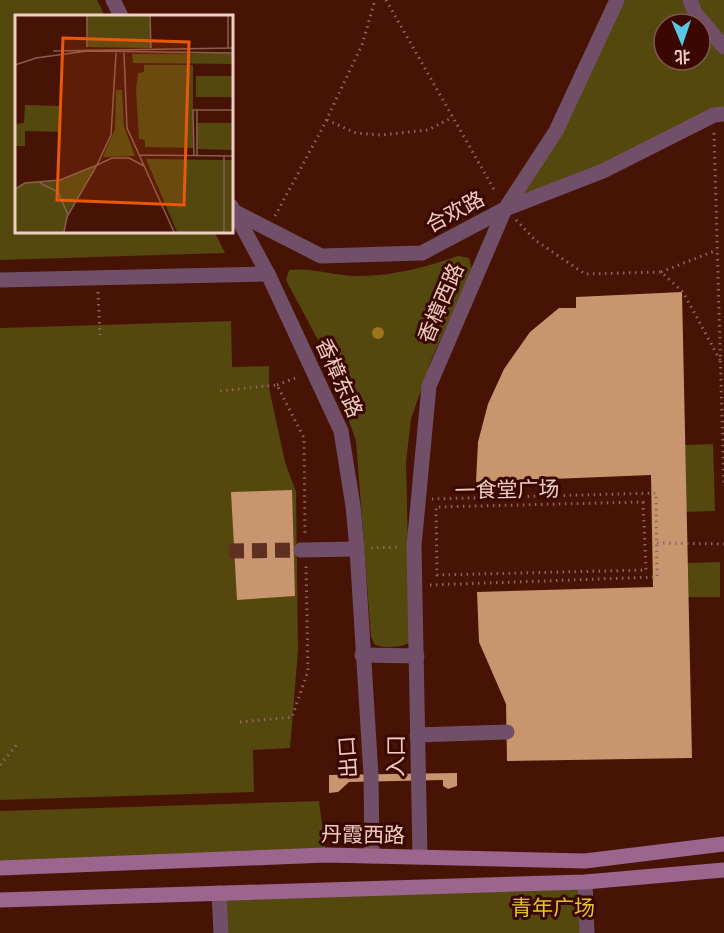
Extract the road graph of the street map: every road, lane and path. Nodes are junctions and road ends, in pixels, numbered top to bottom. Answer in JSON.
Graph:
{"nodes":[{"id":1,"x":113,"y":0,"type":"edge"},
{"id":2,"x":375,"y":0,"type":"edge"},
{"id":3,"x":386,"y":0,"type":"edge"},
{"id":4,"x":617,"y":0,"type":"edge"},
{"id":5,"x":690,"y":0,"type":"edge"},
{"id":6,"x":120,"y":15,"type":"edge"},
{"id":7,"x":724,"y":47,"type":"edge"},
{"id":8,"x":719,"y":115,"type":"edge"},
{"id":9,"x":453,"y":117,"type":"junction"},
{"id":10,"x":327,"y":120,"type":"junction"},
{"id":11,"x":233,"y":209,"type":"edge"},
{"id":12,"x":505,"y":209,"type":"junction"},
{"id":13,"x":268,"y":229,"type":"junction"},
{"id":14,"x":717,"y":250,"type":"junction"},
{"id":15,"x":660,"y":272,"type":"junction"},
{"id":16,"x":268,"y":274,"type":"junction"},
{"id":17,"x":98,"y":278,"type":"junction"},
{"id":18,"x":0,"y":280,"type":"edge"},
{"id":19,"x":100,"y":335,"type":"dead end"},
{"id":20,"x":720,"y":360,"type":"junction"},
{"id":21,"x":314,"y":371,"type":"junction"},
{"id":22,"x":277,"y":385,"type":"dead end"},
{"id":23,"x":723,"y":392,"type":"edge"},
{"id":24,"x":724,"y":487,"type":"edge"},
{"id":25,"x":418,"y":499,"type":"junction"},
{"id":26,"x":656,"y":543,"type":"junction"},
{"id":27,"x":724,"y":544,"type":"edge"},
{"id":28,"x":414,"y":546,"type":"junction"},
{"id":29,"x":357,"y":549,"type":"junction"},
{"id":30,"x":301,"y":550,"type":"tunnel mouth"},
{"id":31,"x":646,"y":570,"type":"joint"},
{"id":32,"x":416,"y":585,"type":"junction"},
{"id":33,"x":362,"y":655,"type":"junction"},
{"id":34,"x":417,"y":656,"type":"junction"},
{"id":35,"x":507,"y":732,"type":"dead end"},
{"id":36,"x":417,"y":735,"type":"junction"},
{"id":37,"x":18,"y":742,"type":"dead end"},
{"id":38,"x":0,"y":765,"type":"edge"},
{"id":39,"x":724,"y":844,"type":"edge"},
{"id":40,"x":372,"y":856,"type":"junction"},
{"id":41,"x":420,"y":857,"type":"junction"},
{"id":42,"x":0,"y":868,"type":"edge"},
{"id":43,"x":724,"y":870,"type":"edge"},
{"id":44,"x":585,"y":882,"type":"junction"},
{"id":45,"x":219,"y":893,"type":"junction"},
{"id":46,"x":0,"y":900,"type":"edge"},
{"id":47,"x":221,"y":933,"type":"edge"},
{"id":48,"x":587,"y":933,"type":"edge"}],
"edges":[{"from":1,"to":6,"type":"street"},
{"from":2,"to":10,"type":"path"},
{"from":3,"to":9,"type":"path"},
{"from":4,"to":12,"type":"street","name":"合欢路"},
{"from":5,"to":7,"type":"street"},
{"from":8,"to":12,"type":"street"},
{"from":8,"to":14,"type":"path"},
{"from":9,"to":10,"type":"path"},
{"from":9,"to":12,"type":"path"},
{"from":10,"to":13,"type":"path"},
{"from":11,"to":13,"type":"street","name":"合欢路"},
{"from":11,"to":16,"type":"street","name":"香樟东路"},
{"from":12,"to":13,"type":"street","name":"合欢路"},
{"from":12,"to":15,"type":"path"},
{"from":12,"to":25,"type":"street","name":"香樟西路"},
{"from":14,"to":15,"type":"path"},
{"from":14,"to":20,"type":"path"},
{"from":15,"to":20,"type":"path"},
{"from":16,"to":17,"type":"street"},
{"from":16,"to":21,"type":"street","name":"香樟东路"},
{"from":17,"to":18,"type":"street"},
{"from":17,"to":19,"type":"path"},
{"from":20,"to":23,"type":"path"},
{"from":21,"to":22,"type":"path"},
{"from":21,"to":29,"type":"street","name":"香樟东路"},
{"from":23,"to":24,"type":"path"},
{"from":25,"to":26,"type":"path"},
{"from":25,"to":28,"type":"street","name":"香樟西路"},
{"from":26,"to":27,"type":"path"},
{"from":26,"to":32,"type":"path"},
{"from":28,"to":29,"type":"path"},
{"from":28,"to":32,"type":"street","name":"香樟西路"},
{"from":29,"to":30,"type":"street"},
{"from":29,"to":33,"type":"street","name":"香樟东路"},
{"from":31,"to":31,"type":"path","name":"一食堂广场"},
{"from":32,"to":34,"type":"street","name":"香樟西路"},
{"from":33,"to":34,"type":"street"},
{"from":33,"to":40,"type":"street","name":"出口"},
{"from":34,"to":36,"type":"street","name":"入口"},
{"from":35,"to":36,"type":"street"},
{"from":36,"to":41,"type":"street","name":"入口"},
{"from":37,"to":38,"type":"path"},
{"from":39,"to":41,"type":"main road","name":"丹霞西路"},
{"from":40,"to":41,"type":"main road","name":"丹霞西路"},
{"from":40,"to":42,"type":"main road","name":"丹霞西路"},
{"from":43,"to":44,"type":"main road"},
{"from":44,"to":45,"type":"main road"},
{"from":44,"to":48,"type":"street"},
{"from":45,"to":46,"type":"main road"},
{"from":45,"to":47,"type":"street"}]}
